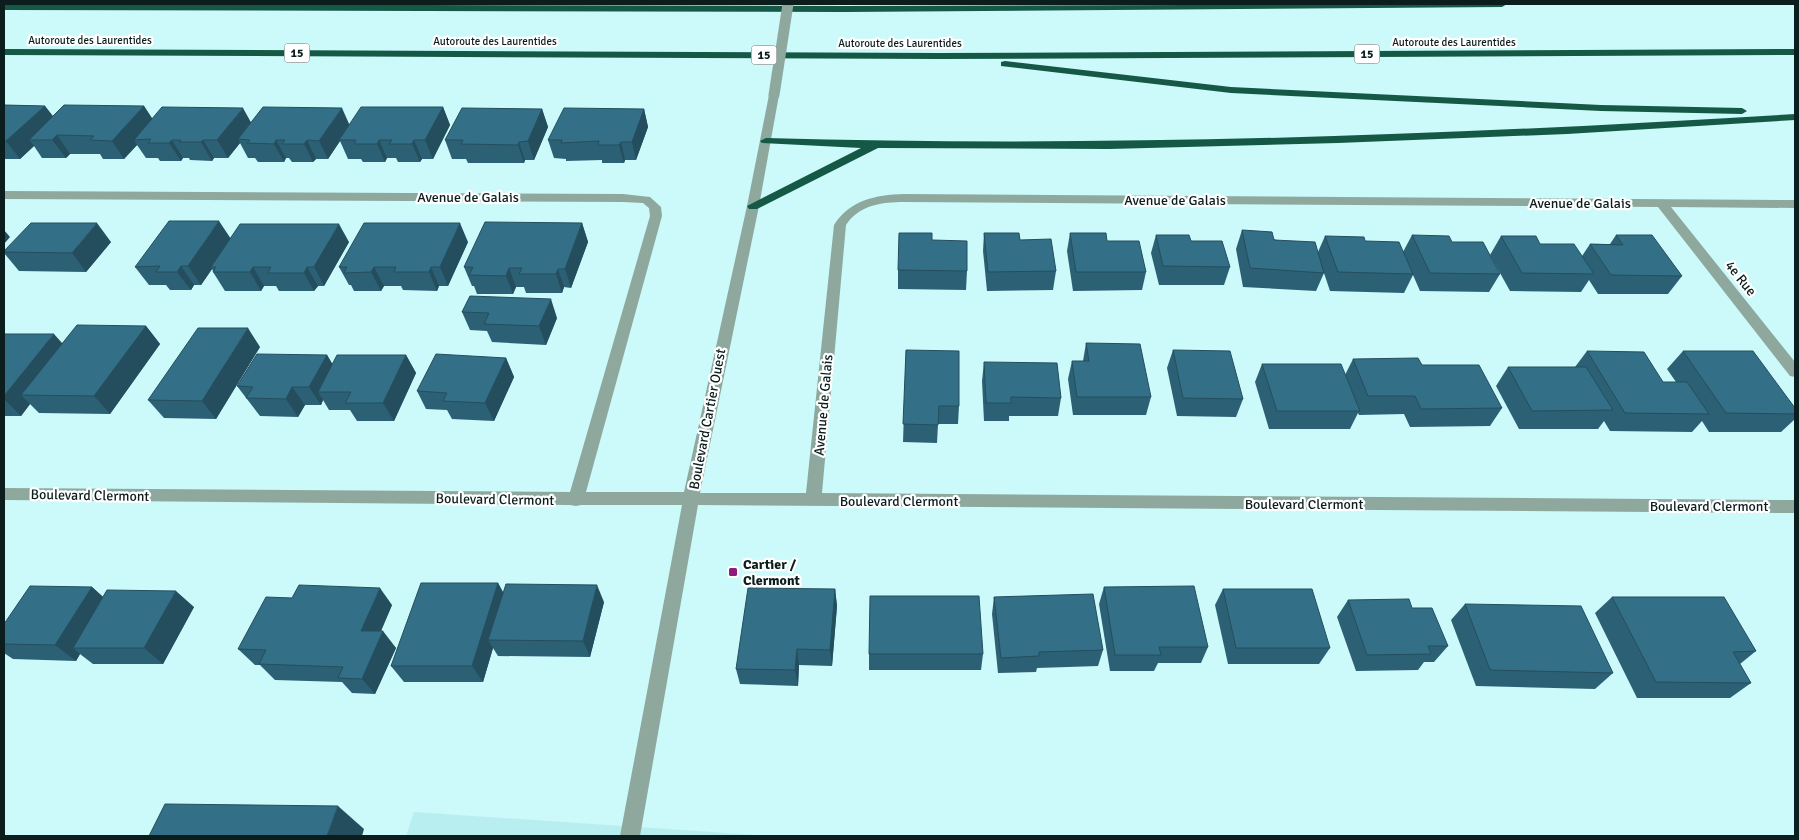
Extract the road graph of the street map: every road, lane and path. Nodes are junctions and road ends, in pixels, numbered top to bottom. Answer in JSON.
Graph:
{"nodes":[{"id":1,"x":788,"y":4,"type":"edge"},
{"id":2,"x":953,"y":4,"type":"edge"},
{"id":3,"x":1502,"y":4,"type":"edge"},
{"id":4,"x":4,"y":7,"type":"edge"},
{"id":5,"x":844,"y":9,"type":"junction"},
{"id":6,"x":4,"y":52,"type":"edge"},
{"id":7,"x":1795,"y":52,"type":"edge"},
{"id":8,"x":939,"y":56,"type":"junction"},
{"id":9,"x":1795,"y":113,"type":"edge"},
{"id":10,"x":1795,"y":117,"type":"edge"},
{"id":11,"x":766,"y":141,"type":"junction"},
{"id":12,"x":876,"y":145,"type":"junction"},
{"id":13,"x":4,"y":195,"type":"edge"},
{"id":14,"x":1661,"y":203,"type":"junction"},
{"id":15,"x":1795,"y":204,"type":"edge"},
{"id":16,"x":754,"y":206,"type":"junction"},
{"id":17,"x":1795,"y":372,"type":"edge"},
{"id":18,"x":4,"y":494,"type":"edge"},
{"id":19,"x":576,"y":500,"type":"junction"},
{"id":20,"x":691,"y":500,"type":"junction"},
{"id":21,"x":814,"y":500,"type":"junction"},
{"id":22,"x":1795,"y":507,"type":"edge"},
{"id":23,"x":630,"y":836,"type":"edge"}],
"edges":[{"from":1,"to":11,"type":"street","name":"Boulevard Cartier Ouest","bridge":true},
{"from":2,"to":5,"type":"highway"},
{"from":3,"to":5,"type":"highway"},
{"from":4,"to":5,"type":"highway"},
{"from":6,"to":8,"type":"highway","name":"Autoroute des Laurentides","number":"15"},
{"from":7,"to":8,"type":"highway","name":"Autoroute des Laurentides","number":"15"},
{"from":8,"to":9,"type":"highway"},
{"from":10,"to":12,"type":"highway"},
{"from":11,"to":12,"type":"highway"},
{"from":11,"to":16,"type":"street","name":"Boulevard Cartier Ouest"},
{"from":12,"to":16,"type":"highway"},
{"from":13,"to":19,"type":"street","name":"Avenue de Galais"},
{"from":14,"to":15,"type":"street","name":"Avenue de Galais"},
{"from":14,"to":17,"type":"street","name":"4e Rue"},
{"from":14,"to":21,"type":"street","name":"Avenue de Galais"},
{"from":16,"to":20,"type":"street","name":"Boulevard Cartier Ouest"},
{"from":18,"to":19,"type":"street","name":"Boulevard Clermont"},
{"from":19,"to":20,"type":"street","name":"Boulevard Clermont"},
{"from":20,"to":21,"type":"street","name":"Boulevard Clermont"},
{"from":20,"to":23,"type":"street","name":"Boulevard Cartier Ouest"},
{"from":21,"to":22,"type":"street","name":"Boulevard Clermont"}]}
